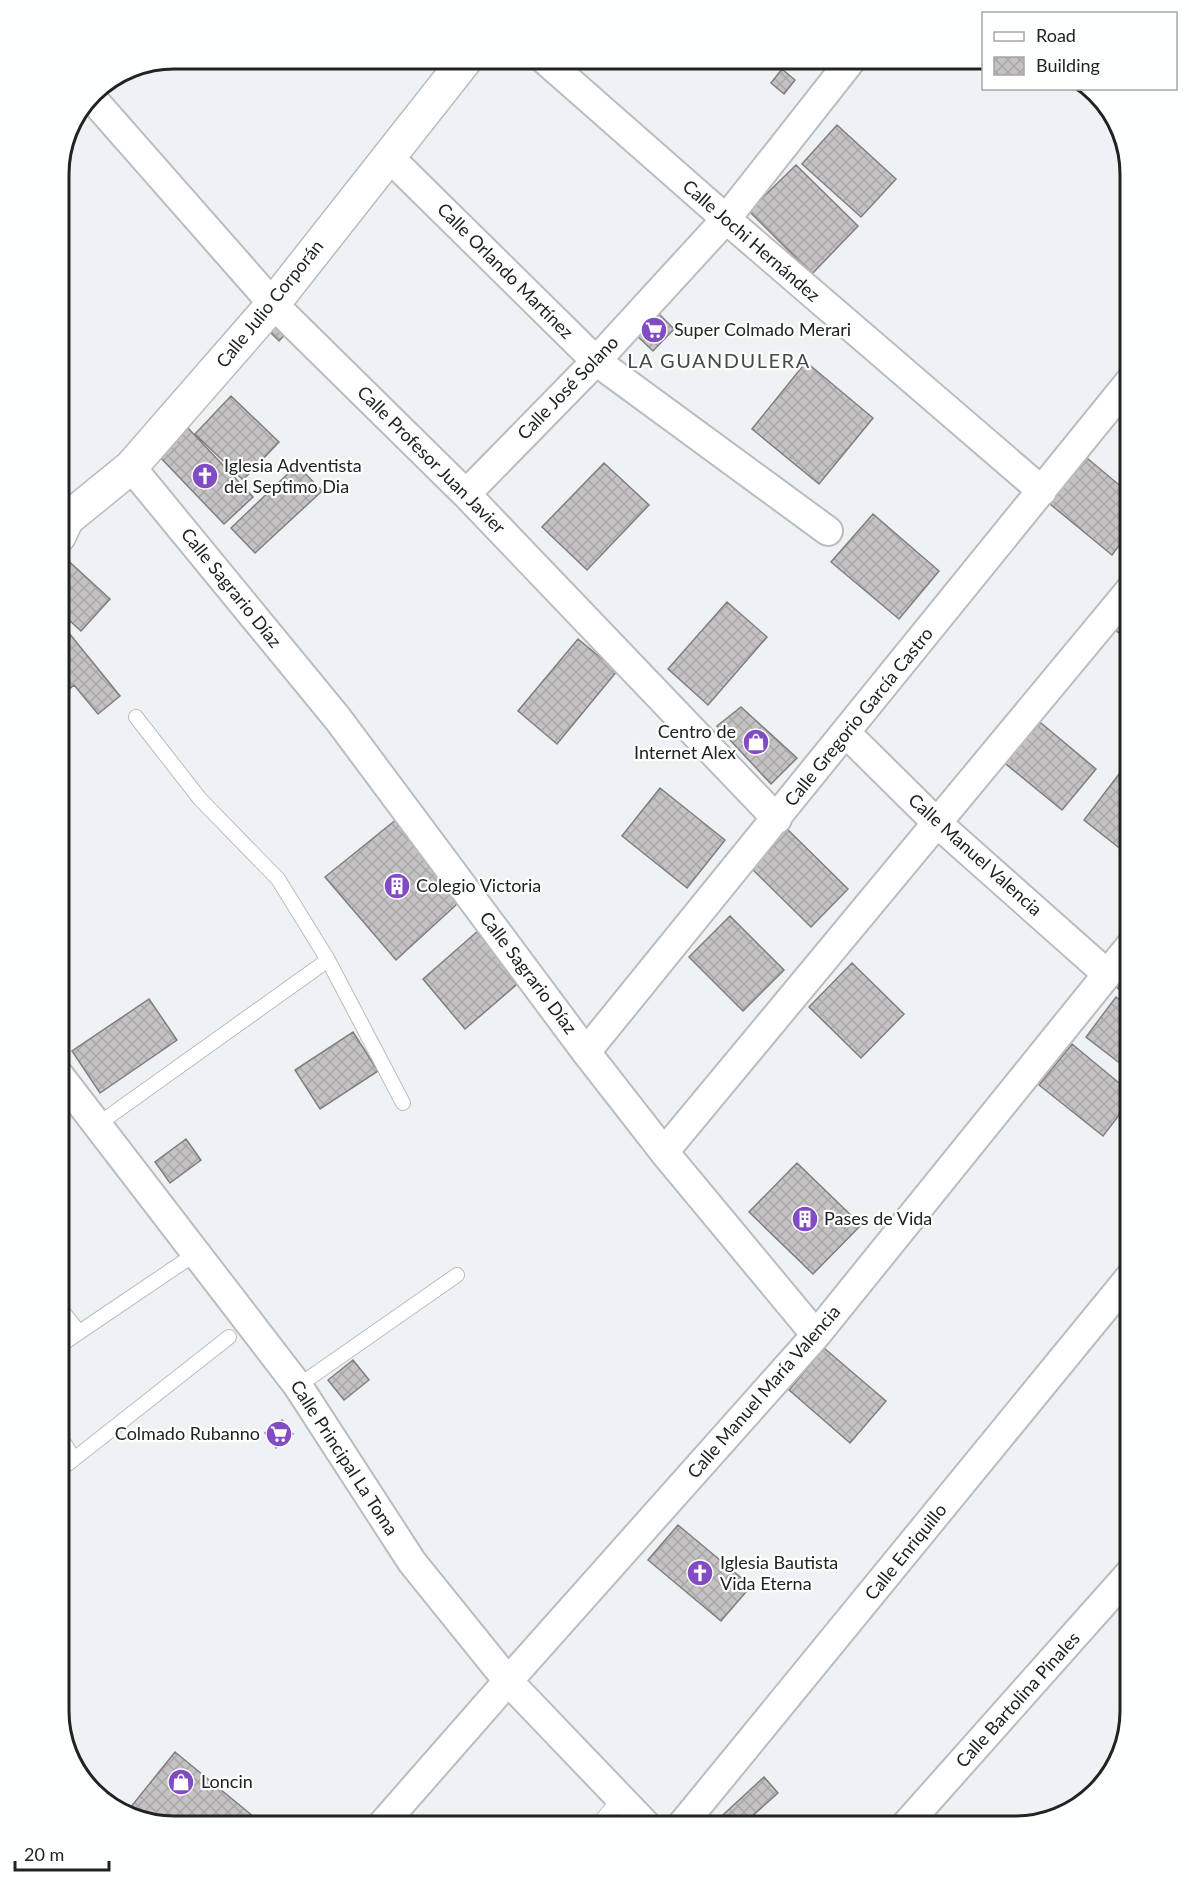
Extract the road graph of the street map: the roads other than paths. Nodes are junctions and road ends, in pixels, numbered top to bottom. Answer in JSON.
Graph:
{"nodes":[{"id":1,"x":458,"y":69,"type":"edge"},
{"id":2,"x":555,"y":69,"type":"edge"},
{"id":3,"x":844,"y":69,"type":"edge"},
{"id":4,"x":97,"y":104,"type":"edge"},
{"id":5,"x":388,"y":156,"type":"junction"},
{"id":6,"x":726,"y":219,"type":"junction"},
{"id":7,"x":273,"y":304,"type":"junction"},
{"id":8,"x":596,"y":361,"type":"junction"},
{"id":9,"x":1120,"y":395,"type":"edge"},
{"id":10,"x":131,"y":467,"type":"junction"},
{"id":11,"x":1042,"y":491,"type":"junction"},
{"id":12,"x":466,"y":494,"type":"junction"},
{"id":13,"x":69,"y":517,"type":"edge"},
{"id":14,"x":828,"y":531,"type":"dead end"},
{"id":15,"x":1120,"y":603,"type":"edge"},
{"id":16,"x":136,"y":717,"type":"dead end"},
{"id":17,"x":846,"y":733,"type":"junction"},
{"id":18,"x":777,"y":819,"type":"junction"},
{"id":19,"x":937,"y":823,"type":"junction"},
{"id":20,"x":1120,"y":959,"type":"edge"},
{"id":21,"x":328,"y":960,"type":"junction"},
{"id":22,"x":1107,"y":974,"type":"junction"},
{"id":23,"x":586,"y":1052,"type":"junction"},
{"id":24,"x":69,"y":1088,"type":"edge"},
{"id":25,"x":403,"y":1102,"type":"dead end"},
{"id":26,"x":97,"y":1125,"type":"junction"},
{"id":27,"x":664,"y":1152,"type":"junction"},
{"id":28,"x":195,"y":1254,"type":"junction"},
{"id":29,"x":456,"y":1275,"type":"dead end"},
{"id":30,"x":1120,"y":1290,"type":"edge"},
{"id":31,"x":69,"y":1320,"type":"edge"},
{"id":32,"x":79,"y":1332,"type":"junction"},
{"id":33,"x":816,"y":1335,"type":"junction"},
{"id":34,"x":229,"y":1336,"type":"dead end"},
{"id":35,"x":69,"y":1339,"type":"edge"},
{"id":36,"x":298,"y":1386,"type":"junction"},
{"id":37,"x":69,"y":1452,"type":"edge"},
{"id":38,"x":74,"y":1459,"type":"junction"},
{"id":39,"x":69,"y":1462,"type":"edge"},
{"id":40,"x":1120,"y":1585,"type":"edge"},
{"id":41,"x":508,"y":1681,"type":"junction"},
{"id":42,"x":620,"y":1798,"type":"junction"},
{"id":43,"x":390,"y":1816,"type":"edge"},
{"id":44,"x":605,"y":1816,"type":"edge"},
{"id":45,"x":637,"y":1816,"type":"edge"},
{"id":46,"x":689,"y":1816,"type":"edge"},
{"id":47,"x":914,"y":1816,"type":"edge"}],
"edges":[{"from":1,"to":5,"type":"street","name":"Calle Julio Corporán"},
{"from":2,"to":6,"type":"street","name":"Calle Jochi Hernández"},
{"from":3,"to":6,"type":"street","name":"Calle José Solano"},
{"from":4,"to":7,"type":"street","name":"Calle Profesor Juan Javier"},
{"from":5,"to":7,"type":"street","name":"Calle Julio Corporán"},
{"from":5,"to":8,"type":"street","name":"Calle Orlando Martínez"},
{"from":6,"to":8,"type":"street","name":"Calle José Solano"},
{"from":6,"to":11,"type":"street","name":"Calle Jochi Hernández"},
{"from":7,"to":10,"type":"street","name":"Calle Julio Corporán"},
{"from":7,"to":12,"type":"street","name":"Calle Profesor Juan Javier"},
{"from":8,"to":12,"type":"street","name":"Calle José Solano"},
{"from":8,"to":14,"type":"street","name":"Calle Orlando Martínez"},
{"from":9,"to":11,"type":"street","name":"Calle Gregorio García Castro"},
{"from":10,"to":13,"type":"street","name":"Calle Julio Corporán"},
{"from":10,"to":23,"type":"street","name":"Calle Sagrario Díaz"},
{"from":11,"to":17,"type":"street","name":"Calle Gregorio García Castro"},
{"from":12,"to":18,"type":"street","name":"Calle Profesor Juan Javier"},
{"from":15,"to":19,"type":"street"},
{"from":16,"to":21,"type":"lane"},
{"from":17,"to":18,"type":"street","name":"Calle Gregorio García Castro"},
{"from":17,"to":19,"type":"street","name":"Calle Manuel Valencia"},
{"from":18,"to":23,"type":"street","name":"Calle Gregorio García Castro"},
{"from":19,"to":22,"type":"street","name":"Calle Manuel Valencia"},
{"from":19,"to":27,"type":"street"},
{"from":20,"to":22,"type":"street","name":"Calle Manuel María Valencia"},
{"from":21,"to":25,"type":"lane"},
{"from":21,"to":26,"type":"lane"},
{"from":22,"to":33,"type":"street","name":"Calle Manuel María Valencia"},
{"from":23,"to":27,"type":"street","name":"Calle Sagrario Díaz"},
{"from":24,"to":26,"type":"street","name":"Calle Principal La Toma"},
{"from":26,"to":28,"type":"street","name":"Calle Principal La Toma"},
{"from":27,"to":33,"type":"street","name":"Calle Sagrario Díaz"},
{"from":28,"to":32,"type":"lane"},
{"from":28,"to":36,"type":"street","name":"Calle Principal La Toma"},
{"from":29,"to":36,"type":"lane"},
{"from":30,"to":46,"type":"street","name":"Calle Enriquillo"},
{"from":31,"to":32,"type":"lane"},
{"from":32,"to":35,"type":"lane"},
{"from":33,"to":41,"type":"street","name":"Calle Manuel María Valencia"},
{"from":34,"to":38,"type":"lane"},
{"from":36,"to":41,"type":"street","name":"Calle Principal La Toma"},
{"from":37,"to":38,"type":"lane"},
{"from":38,"to":39,"type":"lane"},
{"from":40,"to":47,"type":"street","name":"Calle Bartolina Pinales"},
{"from":41,"to":42,"type":"street","name":"Calle Principal La Toma"},
{"from":41,"to":43,"type":"street","name":"Calle Manuel María Valencia"},
{"from":42,"to":44,"type":"lane"},
{"from":42,"to":45,"type":"street","name":"Calle Principal La Toma"}]}
